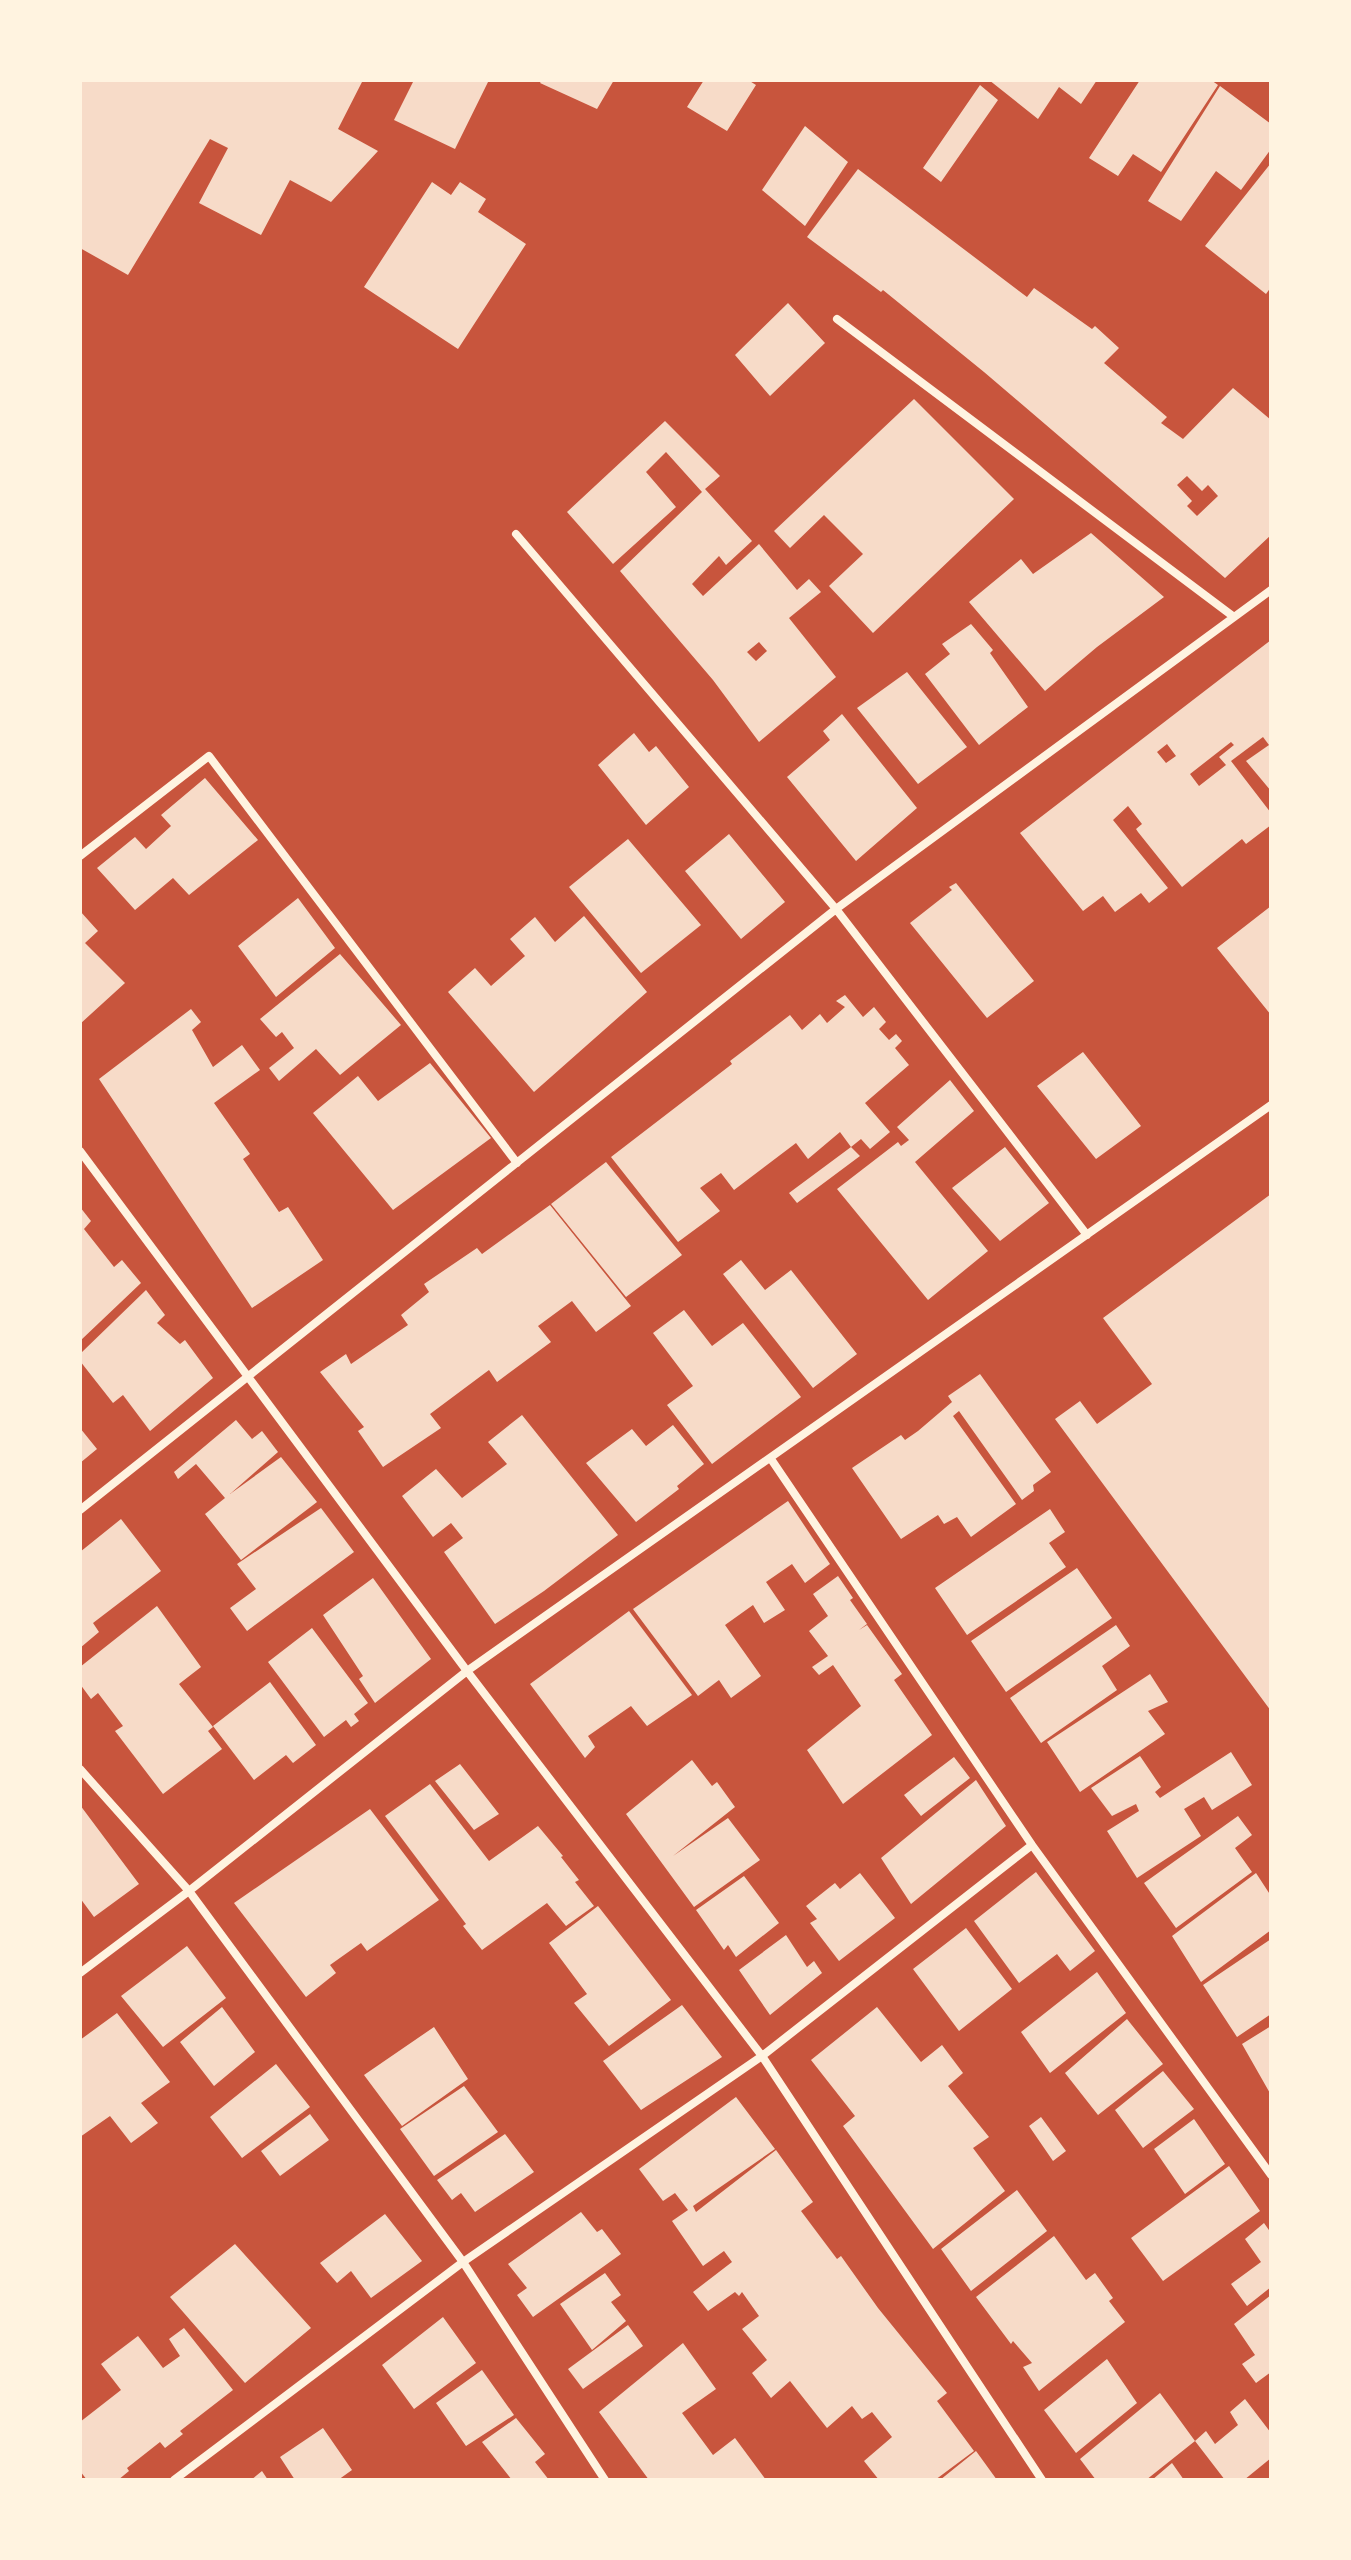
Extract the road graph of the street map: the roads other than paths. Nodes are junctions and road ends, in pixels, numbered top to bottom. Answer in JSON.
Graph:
{"nodes":[{"id":1,"x":837,"y":319,"type":"dead end"},
{"id":2,"x":516,"y":534,"type":"dead end"},
{"id":3,"x":1271,"y":590,"type":"edge"},
{"id":4,"x":1234,"y":617,"type":"junction"},
{"id":5,"x":80,"y":856,"type":"edge"},
{"id":6,"x":836,"y":909,"type":"junction"},
{"id":7,"x":1271,"y":1105,"type":"edge"},
{"id":8,"x":80,"y":1151,"type":"edge"},
{"id":9,"x":517,"y":1163,"type":"junction"},
{"id":10,"x":1087,"y":1235,"type":"junction"},
{"id":11,"x":248,"y":1378,"type":"junction"},
{"id":12,"x":771,"y":1459,"type":"junction"},
{"id":13,"x":80,"y":1510,"type":"edge"},
{"id":14,"x":467,"y":1671,"type":"junction"},
{"id":15,"x":80,"y":1769,"type":"edge"},
{"id":16,"x":1032,"y":1845,"type":"junction"},
{"id":17,"x":189,"y":1891,"type":"junction"},
{"id":18,"x":80,"y":1973,"type":"edge"},
{"id":19,"x":762,"y":2056,"type":"junction"},
{"id":20,"x":1271,"y":2175,"type":"edge"},
{"id":21,"x":463,"y":2262,"type":"junction"},
{"id":22,"x":174,"y":2480,"type":"edge"},
{"id":23,"x":605,"y":2480,"type":"edge"},
{"id":24,"x":1042,"y":2480,"type":"edge"}],
"edges":[{"from":1,"to":4,"type":"street"},
{"from":2,"to":6,"type":"street"},
{"from":3,"to":4,"type":"street"},
{"from":4,"to":6,"type":"street"},
{"from":5,"to":9,"type":"street"},
{"from":6,"to":9,"type":"street"},
{"from":6,"to":10,"type":"street"},
{"from":7,"to":10,"type":"street"},
{"from":8,"to":11,"type":"street"},
{"from":9,"to":11,"type":"street"},
{"from":10,"to":12,"type":"street"},
{"from":11,"to":13,"type":"street"},
{"from":11,"to":14,"type":"street"},
{"from":12,"to":14,"type":"street"},
{"from":12,"to":16,"type":"street"},
{"from":14,"to":17,"type":"street"},
{"from":14,"to":19,"type":"street"},
{"from":15,"to":17,"type":"street"},
{"from":16,"to":19,"type":"street"},
{"from":16,"to":20,"type":"street"},
{"from":17,"to":18,"type":"street"},
{"from":17,"to":21,"type":"street"},
{"from":19,"to":21,"type":"street"},
{"from":19,"to":24,"type":"street"},
{"from":21,"to":22,"type":"street"},
{"from":21,"to":23,"type":"street"}]}
